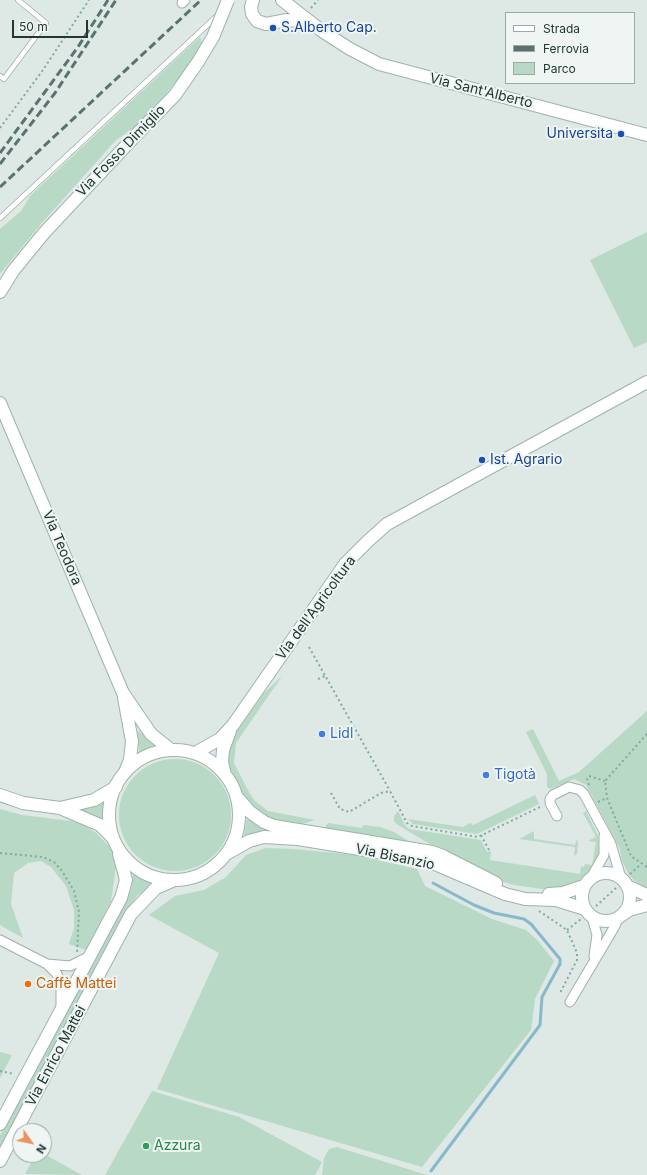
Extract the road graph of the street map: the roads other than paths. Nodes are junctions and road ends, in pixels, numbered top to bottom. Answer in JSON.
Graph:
{"nodes":[{"id":1,"x":18,"y":0,"type":"edge"},
{"id":2,"x":228,"y":0,"type":"edge"},
{"id":3,"x":234,"y":0,"type":"edge"},
{"id":4,"x":253,"y":0,"type":"edge"},
{"id":5,"x":282,"y":0,"type":"edge"},
{"id":6,"x":292,"y":8,"type":"junction"},
{"id":7,"x":287,"y":20,"type":"junction"},
{"id":8,"x":322,"y":31,"type":"junction"},
{"id":9,"x":0,"y":76,"type":"edge"},
{"id":10,"x":647,"y":135,"type":"edge"},
{"id":11,"x":0,"y":218,"type":"edge"},
{"id":12,"x":0,"y":292,"type":"edge"},
{"id":13,"x":647,"y":382,"type":"edge"},
{"id":14,"x":0,"y":403,"type":"edge"},
{"id":15,"x":123,"y":693,"type":"junction"},
{"id":16,"x":234,"y":725,"type":"junction"},
{"id":17,"x":171,"y":750,"type":"junction"},
{"id":18,"x":195,"y":753,"type":"junction"},
{"id":19,"x":225,"y":774,"type":"junction"},
{"id":20,"x":123,"y":775,"type":"junction"},
{"id":21,"x":116,"y":787,"type":"junction"},
{"id":22,"x":0,"y":795,"type":"edge"},
{"id":23,"x":237,"y":797,"type":"junction"},
{"id":24,"x":60,"y":808,"type":"junction"},
{"id":25,"x":558,"y":816,"type":"dead end"},
{"id":26,"x":603,"y":832,"type":"junction"},
{"id":27,"x":113,"y":838,"type":"junction"},
{"id":28,"x":118,"y":849,"type":"junction"},
{"id":29,"x":227,"y":853,"type":"junction"},
{"id":30,"x":592,"y":876,"type":"junction"},
{"id":31,"x":172,"y":881,"type":"junction"},
{"id":32,"x":623,"y":882,"type":"junction"},
{"id":33,"x":584,"y":886,"type":"junction"},
{"id":34,"x":647,"y":895,"type":"edge"},
{"id":35,"x":647,"y":905,"type":"edge"},
{"id":36,"x":589,"y":912,"type":"junction"},
{"id":37,"x":620,"y":916,"type":"junction"},
{"id":38,"x":0,"y":940,"type":"edge"},
{"id":39,"x":90,"y":956,"type":"junction"},
{"id":40,"x":591,"y":963,"type":"junction"},
{"id":41,"x":47,"y":964,"type":"junction"},
{"id":42,"x":570,"y":1002,"type":"dead end"},
{"id":43,"x":61,"y":1011,"type":"junction"},
{"id":44,"x":0,"y":1124,"type":"edge"},
{"id":45,"x":0,"y":1161,"type":"edge"}],
"edges":[{"from":1,"to":9,"type":"lane"},
{"from":2,"to":12,"type":"main road","name":"Via Fosso Dimiglio","bridge":true},
{"from":3,"to":11,"type":"lane"},
{"from":4,"to":7,"type":"main road","name":"Via Sant'Alberto"},
{"from":5,"to":6,"type":"main road","name":"Via Sant'Alberto"},
{"from":6,"to":7,"type":"main road"},
{"from":6,"to":8,"type":"main road","name":"Via Sant'Alberto"},
{"from":7,"to":8,"type":"main road","name":"Via Sant'Alberto"},
{"from":8,"to":10,"type":"main road","name":"Via Sant'Alberto"},
{"from":13,"to":16,"type":"main road","name":"Via dell'Agricoltura"},
{"from":14,"to":15,"type":"main road","name":"Via Teodora"},
{"from":15,"to":17,"type":"main road","name":"Via Teodora"},
{"from":15,"to":20,"type":"main road","name":"Via Teodora"},
{"from":16,"to":18,"type":"main road","name":"Via dell'Agricoltura"},
{"from":16,"to":19,"type":"main road","name":"Via dell'Agricoltura"},
{"from":17,"to":18,"type":"main road"},
{"from":17,"to":20,"type":"main road"},
{"from":18,"to":19,"type":"main road"},
{"from":19,"to":23,"type":"main road"},
{"from":20,"to":21,"type":"main road"},
{"from":21,"to":24,"type":"main road"},
{"from":21,"to":27,"type":"main road"},
{"from":22,"to":24,"type":"main road"},
{"from":23,"to":29,"type":"main road"},
{"from":23,"to":33,"type":"main road","name":"Via Bisanzio"},
{"from":24,"to":27,"type":"main road"},
{"from":25,"to":26,"type":"street"},
{"from":26,"to":30,"type":"street"},
{"from":26,"to":32,"type":"street"},
{"from":27,"to":28,"type":"main road"},
{"from":28,"to":31,"type":"main road"},
{"from":28,"to":39,"type":"main road","name":"Via Enrico Mattei"},
{"from":29,"to":31,"type":"main road"},
{"from":29,"to":36,"type":"main road","name":"Via Bisanzio"},
{"from":30,"to":32,"type":"main road"},
{"from":30,"to":33,"type":"main road"},
{"from":31,"to":45,"type":"main road","name":"Via Enrico Mattei"},
{"from":32,"to":34,"type":"main road"},
{"from":32,"to":37,"type":"main road"},
{"from":33,"to":36,"type":"main road"},
{"from":35,"to":37,"type":"main road"},
{"from":36,"to":37,"type":"main road","name":"Via Bisanzio"},
{"from":36,"to":40,"type":"street"},
{"from":37,"to":40,"type":"street"},
{"from":38,"to":41,"type":"street"},
{"from":39,"to":41,"type":"street"},
{"from":39,"to":43,"type":"main road","name":"Via Enrico Mattei"},
{"from":40,"to":42,"type":"street"},
{"from":41,"to":43,"type":"street"},
{"from":43,"to":44,"type":"main road","name":"Via Enrico Mattei"}]}
